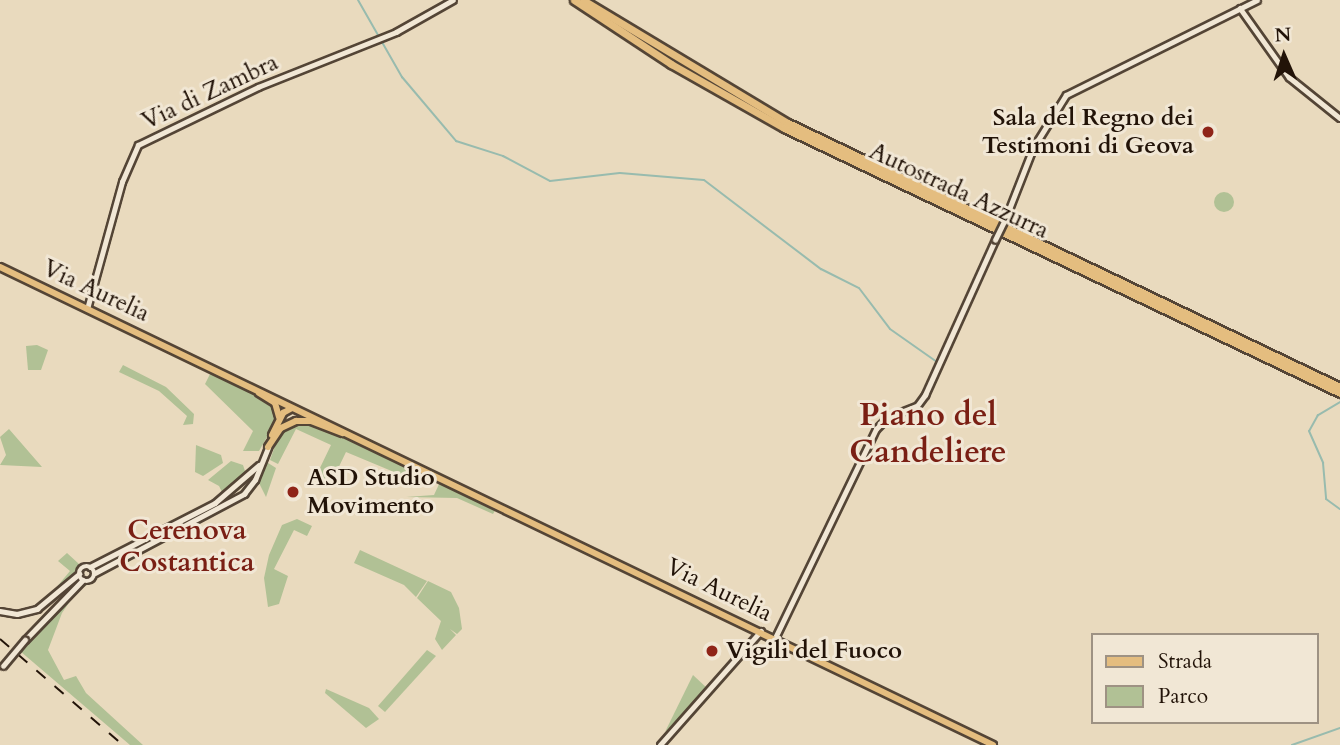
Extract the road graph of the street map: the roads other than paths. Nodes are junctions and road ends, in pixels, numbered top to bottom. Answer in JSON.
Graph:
{"nodes":[{"id":1,"x":453,"y":0,"type":"edge"},
{"id":2,"x":574,"y":0,"type":"edge"},
{"id":3,"x":583,"y":0,"type":"edge"},
{"id":4,"x":1256,"y":0,"type":"edge"},
{"id":5,"x":1240,"y":8,"type":"junction"},
{"id":6,"x":1340,"y":118,"type":"edge"},
{"id":7,"x":0,"y":267,"type":"edge"},
{"id":8,"x":87,"y":309,"type":"junction"},
{"id":9,"x":175,"y":350,"type":"junction"},
{"id":10,"x":1301,"y":372,"type":"junction"},
{"id":11,"x":237,"y":378,"type":"junction"},
{"id":12,"x":1340,"y":385,"type":"edge"},
{"id":13,"x":251,"y":389,"type":"junction"},
{"id":14,"x":1340,"y":394,"type":"edge"},
{"id":15,"x":292,"y":408,"type":"junction"},
{"id":16,"x":278,"y":420,"type":"junction"},
{"id":17,"x":288,"y":423,"type":"junction"},
{"id":18,"x":343,"y":433,"type":"junction"},
{"id":19,"x":361,"y":438,"type":"junction"},
{"id":20,"x":268,"y":447,"type":"junction"},
{"id":21,"x":262,"y":462,"type":"junction"},
{"id":22,"x":428,"y":471,"type":"junction"},
{"id":23,"x":90,"y":567,"type":"junction"},
{"id":24,"x":94,"y":573,"type":"junction"},
{"id":25,"x":79,"y":574,"type":"junction"},
{"id":26,"x":83,"y":580,"type":"junction"},
{"id":27,"x":0,"y":611,"type":"edge"},
{"id":28,"x":761,"y":631,"type":"junction"},
{"id":29,"x":775,"y":638,"type":"junction"},
{"id":30,"x":2,"y":667,"type":"edge"},
{"id":31,"x":660,"y":745,"type":"edge"},
{"id":32,"x":993,"y":745,"type":"edge"}],
"edges":[{"from":1,"to":8,"type":"street","name":"Via di Zambra"},
{"from":2,"to":10,"type":"highway","name":"Autostrada Azzurra"},
{"from":3,"to":10,"type":"highway","name":"Autostrada Azzurra"},
{"from":4,"to":5,"type":"street"},
{"from":5,"to":6,"type":"street"},
{"from":5,"to":29,"type":"street","bridge":true},
{"from":7,"to":8,"type":"main road","name":"Via Aurelia"},
{"from":8,"to":9,"type":"main road","name":"Via Aurelia"},
{"from":9,"to":11,"type":"main road","name":"Via Aurelia"},
{"from":9,"to":13,"type":"main road","name":"Via Aurelia"},
{"from":10,"to":12,"type":"highway"},
{"from":10,"to":14,"type":"highway"},
{"from":11,"to":15,"type":"main road"},
{"from":11,"to":19,"type":"main road","name":"Via Aurelia"},
{"from":13,"to":15,"type":"main road","name":"Via Aurelia"},
{"from":13,"to":16,"type":"main road"},
{"from":15,"to":16,"type":"main road"},
{"from":15,"to":17,"type":"main road"},
{"from":15,"to":18,"type":"main road","name":"Via Aurelia"},
{"from":15,"to":19,"type":"main road"},
{"from":16,"to":20,"type":"main road"},
{"from":17,"to":18,"type":"main road"},
{"from":17,"to":20,"type":"main road"},
{"from":18,"to":22,"type":"main road","name":"Via Aurelia"},
{"from":19,"to":22,"type":"main road","name":"Via Aurelia"},
{"from":20,"to":21,"type":"street"},
{"from":21,"to":23,"type":"street"},
{"from":21,"to":24,"type":"street"},
{"from":22,"to":28,"type":"main road","name":"Via Aurelia"},
{"from":23,"to":24,"type":"street"},
{"from":23,"to":25,"type":"street"},
{"from":24,"to":26,"type":"street"},
{"from":25,"to":26,"type":"street"},
{"from":25,"to":27,"type":"street"},
{"from":26,"to":30,"type":"street","bridge":true},
{"from":28,"to":29,"type":"main road","name":"Via Aurelia"},
{"from":28,"to":31,"type":"street"},
{"from":29,"to":32,"type":"main road","name":"Via Aurelia"}]}
